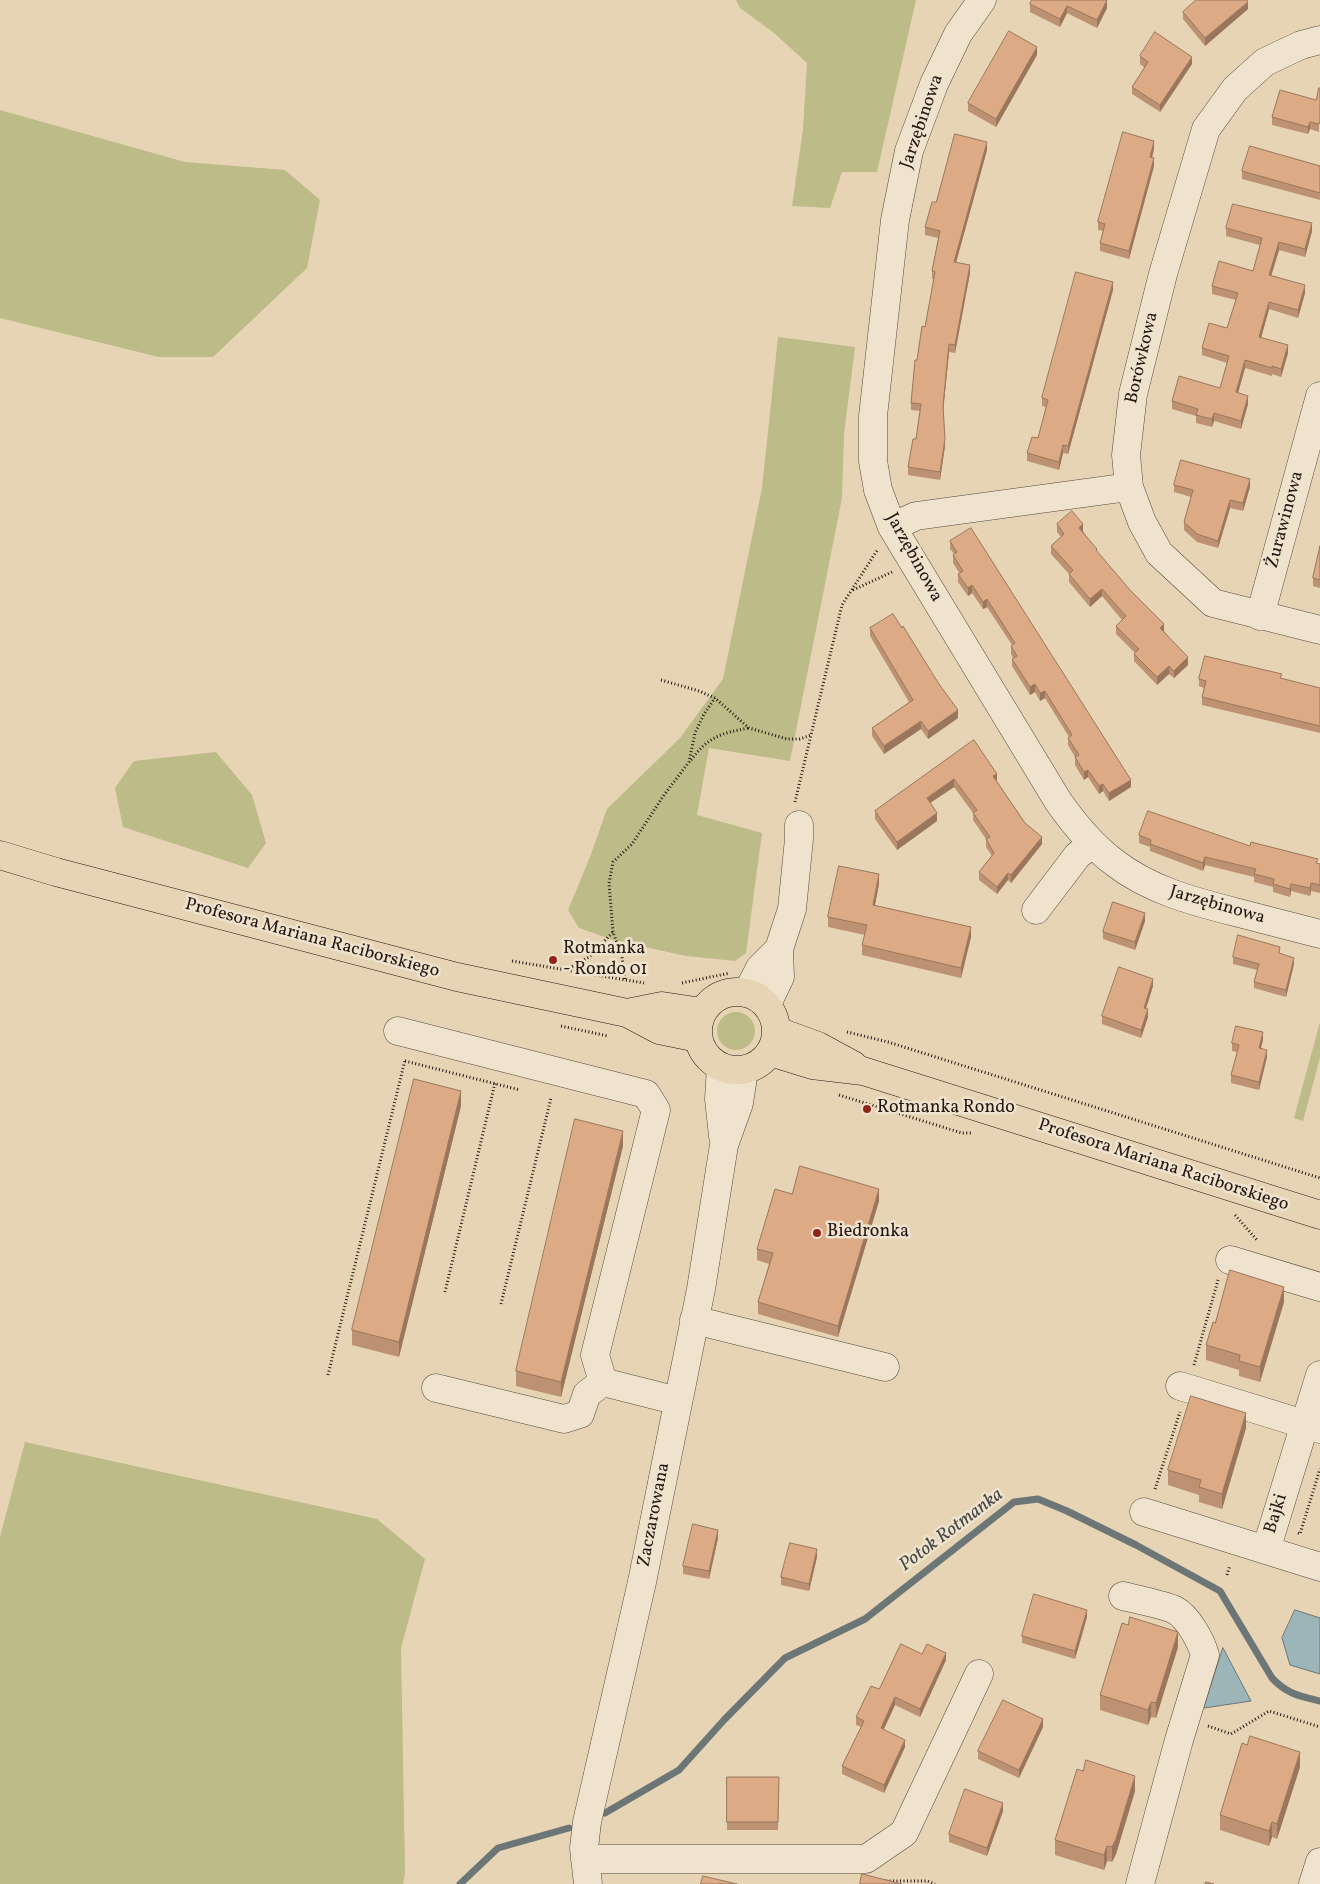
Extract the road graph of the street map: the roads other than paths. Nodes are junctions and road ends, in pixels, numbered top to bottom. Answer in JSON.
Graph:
{"nodes":[{"id":1,"x":982,"y":0,"type":"edge"},
{"id":2,"x":1320,"y":40,"type":"edge"},
{"id":3,"x":1320,"y":396,"type":"edge"},
{"id":4,"x":1129,"y":487,"type":"junction"},
{"id":5,"x":892,"y":527,"type":"junction"},
{"id":6,"x":1260,"y":616,"type":"junction"},
{"id":7,"x":1320,"y":630,"type":"edge"},
{"id":8,"x":796,"y":815,"type":"road end"},
{"id":9,"x":1092,"y":843,"type":"junction"},
{"id":10,"x":0,"y":855,"type":"edge"},
{"id":11,"x":1036,"y":910,"type":"dead end"},
{"id":12,"x":1320,"y":934,"type":"edge"},
{"id":13,"x":779,"y":949,"type":"junction"},
{"id":14,"x":757,"y":998,"type":"junction"},
{"id":15,"x":700,"y":1025,"type":"junction"},
{"id":16,"x":405,"y":1033,"type":"road end"},
{"id":17,"x":773,"y":1042,"type":"junction"},
{"id":18,"x":732,"y":1068,"type":"junction"},
{"id":19,"x":1320,"y":1215,"type":"edge"},
{"id":20,"x":1230,"y":1260,"type":"dead end"},
{"id":21,"x":1320,"y":1287,"type":"edge"},
{"id":22,"x":694,"y":1320,"type":"junction"},
{"id":23,"x":885,"y":1367,"type":"dead end"},
{"id":24,"x":1320,"y":1375,"type":"edge"},
{"id":25,"x":603,"y":1382,"type":"junction"},
{"id":26,"x":1180,"y":1386,"type":"dead end"},
{"id":27,"x":436,"y":1388,"type":"dead end"},
{"id":28,"x":678,"y":1401,"type":"junction"},
{"id":29,"x":1312,"y":1427,"type":"edge"},
{"id":30,"x":1144,"y":1512,"type":"dead end"},
{"id":31,"x":1266,"y":1550,"type":"junction"},
{"id":32,"x":1320,"y":1567,"type":"edge"},
{"id":33,"x":1123,"y":1596,"type":"dead end"},
{"id":34,"x":979,"y":1674,"type":"dead end"},
{"id":35,"x":1320,"y":1862,"type":"edge"},
{"id":36,"x":586,"y":1871,"type":"edge"},
{"id":37,"x":1140,"y":1884,"type":"edge"},
{"id":38,"x":1313,"y":1884,"type":"edge"}],
"edges":[{"from":1,"to":5,"type":"street","name":"Jarzębinowa"},
{"from":2,"to":4,"type":"street","name":"Borówkowa"},
{"from":3,"to":6,"type":"street","name":"Żurawinowa"},
{"from":4,"to":5,"type":"street"},
{"from":4,"to":6,"type":"street","name":"Borówkowa"},
{"from":5,"to":9,"type":"street","name":"Jarzębinowa"},
{"from":6,"to":7,"type":"street","name":"Borówkowa"},
{"from":8,"to":13,"type":"street"},
{"from":9,"to":11,"type":"street"},
{"from":9,"to":12,"type":"street","name":"Jarzębinowa"},
{"from":10,"to":15,"type":"main road","name":"Profesora Mariana Raciborskiego"},
{"from":13,"to":14,"type":"street"},
{"from":13,"to":14,"type":"street"},
{"from":14,"to":15,"type":"main road"},
{"from":14,"to":17,"type":"main road"},
{"from":15,"to":18,"type":"main road"},
{"from":16,"to":25,"type":"street"},
{"from":17,"to":18,"type":"main road"},
{"from":17,"to":19,"type":"main road","name":"Profesora Mariana Raciborskiego"},
{"from":18,"to":22,"type":"street","name":"Zaczarowana"},
{"from":20,"to":21,"type":"street"},
{"from":22,"to":23,"type":"street"},
{"from":22,"to":28,"type":"street","name":"Zaczarowana"},
{"from":24,"to":29,"type":"street","name":"Bajki"},
{"from":25,"to":27,"type":"street"},
{"from":25,"to":28,"type":"street"},
{"from":26,"to":29,"type":"street"},
{"from":28,"to":36,"type":"street","name":"Zaczarowana"},
{"from":29,"to":31,"type":"street","name":"Bajki"},
{"from":30,"to":31,"type":"street"},
{"from":31,"to":32,"type":"street","name":"Bajki"},
{"from":33,"to":37,"type":"street"},
{"from":34,"to":36,"type":"street"},
{"from":35,"to":38,"type":"street"}]}
